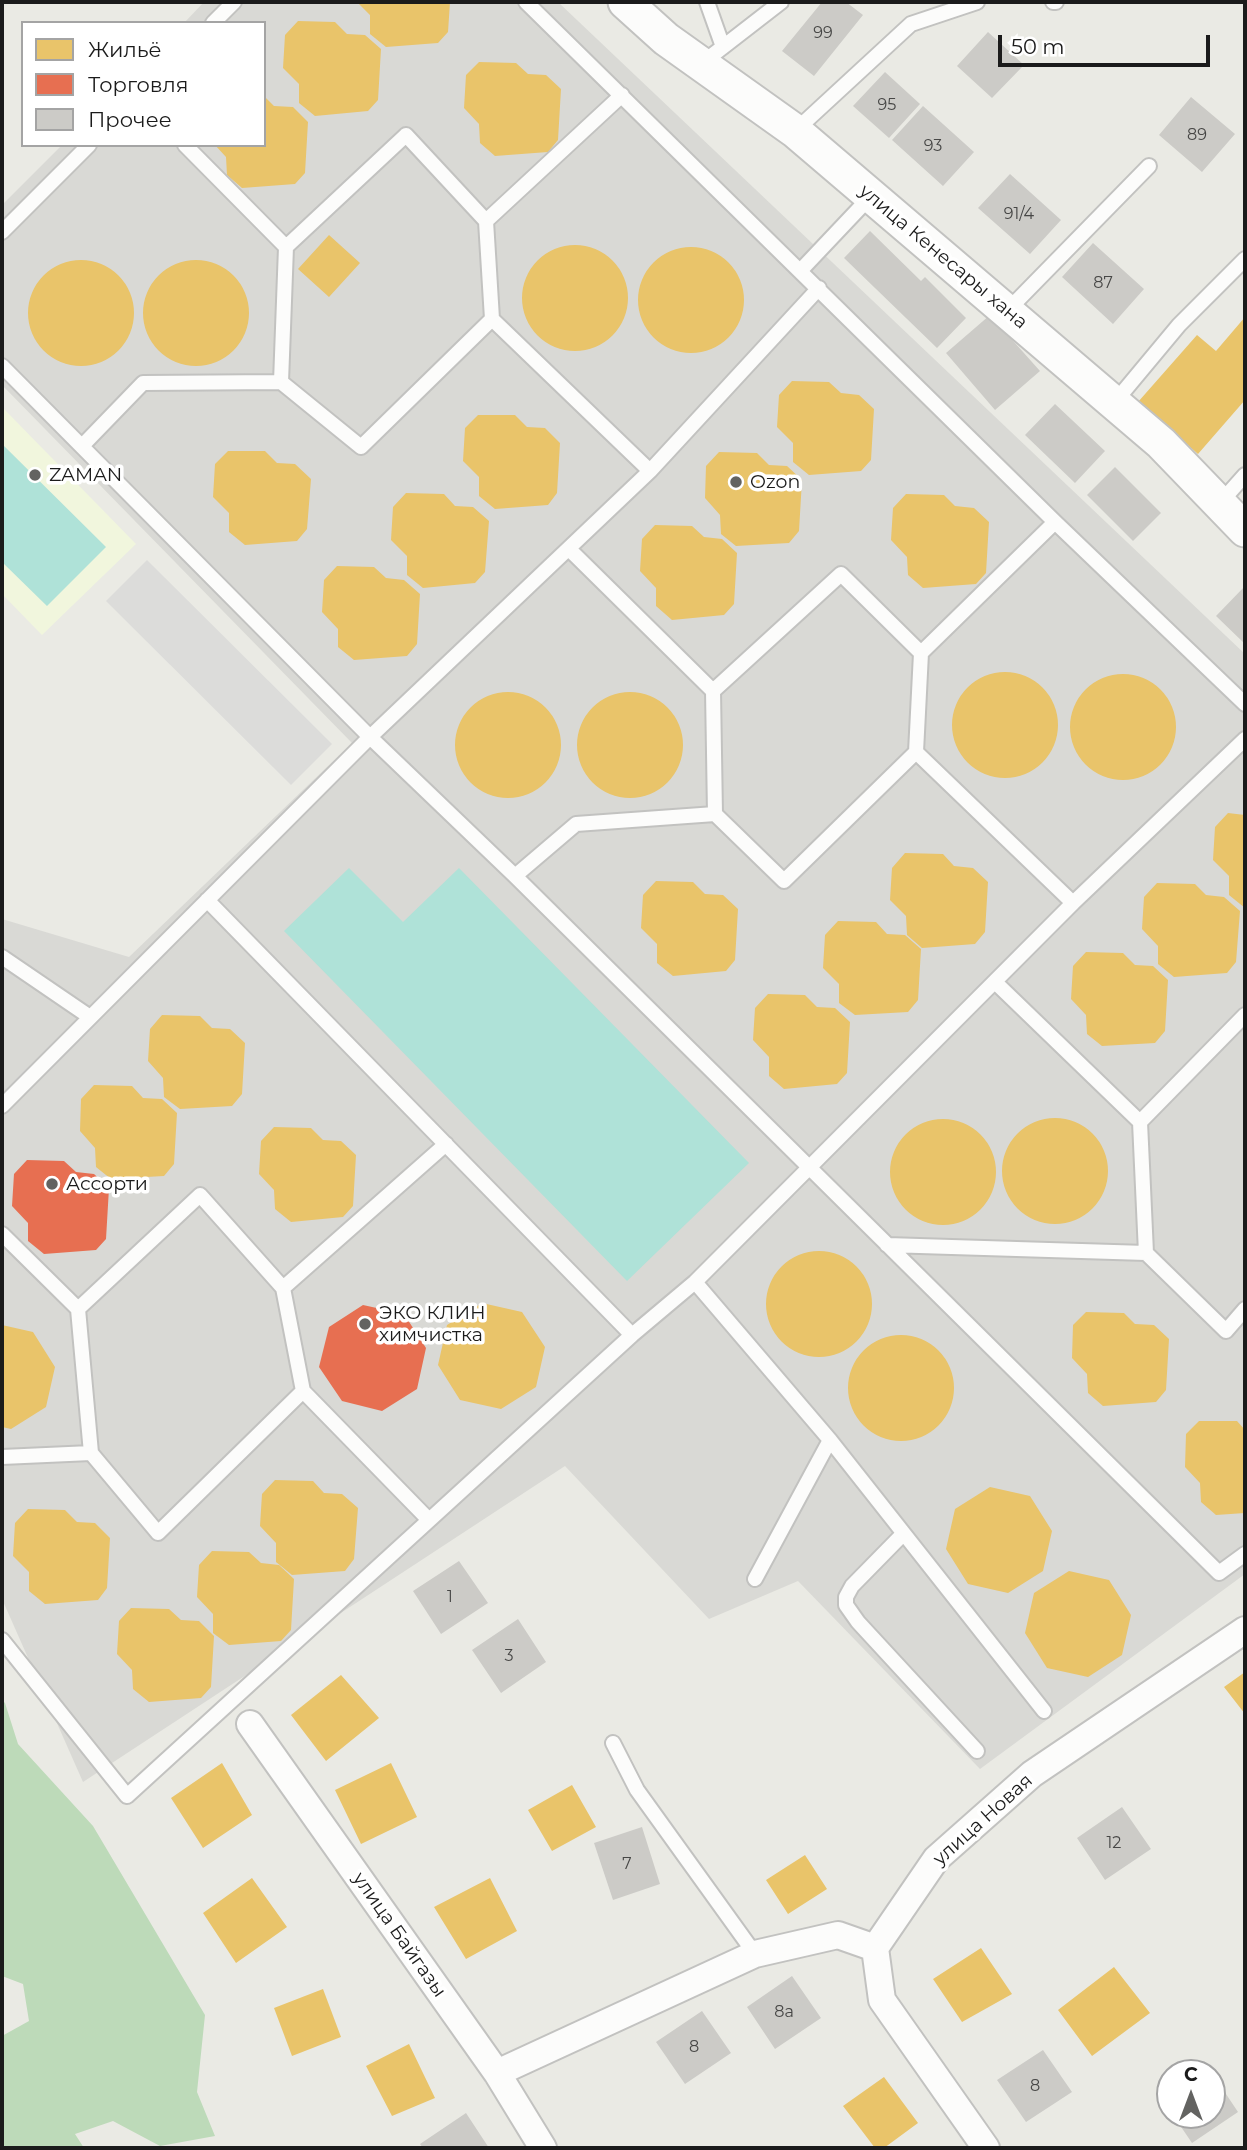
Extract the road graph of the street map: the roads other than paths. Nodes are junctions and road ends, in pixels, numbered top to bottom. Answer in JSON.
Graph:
{"nodes":[{"id":1,"x":234,"y":2,"type":"edge"},
{"id":2,"x":526,"y":2,"type":"edge"},
{"id":3,"x":625,"y":2,"type":"edge"},
{"id":4,"x":707,"y":2,"type":"edge"},
{"id":5,"x":781,"y":2,"type":"edge"},
{"id":6,"x":977,"y":2,"type":"edge"},
{"id":7,"x":215,"y":21,"type":"edge"},
{"id":8,"x":712,"y":55,"type":"junction"},
{"id":9,"x":622,"y":95,"type":"junction"},
{"id":10,"x":796,"y":131,"type":"junction"},
{"id":11,"x":87,"y":147,"type":"edge"},
{"id":12,"x":187,"y":147,"type":"edge"},
{"id":13,"x":1149,"y":166,"type":"dead end"},
{"id":14,"x":871,"y":196,"type":"junction"},
{"id":15,"x":486,"y":221,"type":"junction"},
{"id":16,"x":2,"y":232,"type":"edge"},
{"id":17,"x":286,"y":247,"type":"junction"},
{"id":18,"x":1245,"y":259,"type":"edge"},
{"id":19,"x":801,"y":270,"type":"junction"},
{"id":20,"x":819,"y":288,"type":"junction"},
{"id":21,"x":1007,"y":311,"type":"junction"},
{"id":22,"x":492,"y":318,"type":"junction"},
{"id":23,"x":2,"y":366,"type":"edge"},
{"id":24,"x":281,"y":382,"type":"junction"},
{"id":25,"x":1114,"y":403,"type":"junction"},
{"id":26,"x":82,"y":446,"type":"junction"},
{"id":27,"x":650,"y":471,"type":"junction"},
{"id":28,"x":1245,"y":475,"type":"edge"},
{"id":29,"x":1220,"y":503,"type":"junction"},
{"id":30,"x":1055,"y":522,"type":"junction"},
{"id":31,"x":1245,"y":530,"type":"edge"},
{"id":32,"x":569,"y":549,"type":"junction"},
{"id":33,"x":921,"y":653,"type":"junction"},
{"id":34,"x":713,"y":691,"type":"junction"},
{"id":35,"x":1245,"y":704,"type":"edge"},
{"id":36,"x":370,"y":737,"type":"junction"},
{"id":37,"x":1245,"y":739,"type":"edge"},
{"id":38,"x":916,"y":752,"type":"junction"},
{"id":39,"x":715,"y":814,"type":"junction"},
{"id":40,"x":515,"y":876,"type":"junction"},
{"id":41,"x":207,"y":900,"type":"junction"},
{"id":42,"x":1073,"y":903,"type":"junction"},
{"id":43,"x":2,"y":957,"type":"edge"},
{"id":44,"x":995,"y":982,"type":"junction"},
{"id":45,"x":1245,"y":1015,"type":"edge"},
{"id":46,"x":90,"y":1017,"type":"junction"},
{"id":47,"x":2,"y":1106,"type":"edge"},
{"id":48,"x":1140,"y":1122,"type":"junction"},
{"id":49,"x":446,"y":1144,"type":"junction"},
{"id":50,"x":810,"y":1168,"type":"junction"},
{"id":51,"x":2,"y":1234,"type":"edge"},
{"id":52,"x":887,"y":1245,"type":"junction"},
{"id":53,"x":1146,"y":1253,"type":"junction"},
{"id":54,"x":695,"y":1282,"type":"junction"},
{"id":55,"x":283,"y":1288,"type":"junction"},
{"id":56,"x":78,"y":1309,"type":"junction"},
{"id":57,"x":1245,"y":1309,"type":"edge"},
{"id":58,"x":632,"y":1335,"type":"junction"},
{"id":59,"x":303,"y":1391,"type":"junction"},
{"id":60,"x":830,"y":1440,"type":"junction"},
{"id":61,"x":90,"y":1453,"type":"junction"},
{"id":62,"x":2,"y":1457,"type":"edge"},
{"id":63,"x":429,"y":1520,"type":"junction"},
{"id":64,"x":903,"y":1534,"type":"junction"},
{"id":65,"x":1245,"y":1554,"type":"edge"},
{"id":66,"x":755,"y":1579,"type":"dead end"},
{"id":67,"x":1245,"y":1630,"type":"edge"},
{"id":68,"x":2,"y":1640,"type":"edge"},
{"id":69,"x":1044,"y":1711,"type":"dead end"},
{"id":70,"x":250,"y":1724,"type":"dead end"},
{"id":71,"x":613,"y":1743,"type":"dead end"},
{"id":72,"x":977,"y":1751,"type":"dead end"},
{"id":73,"x":874,"y":1948,"type":"junction"},
{"id":74,"x":755,"y":1954,"type":"junction"},
{"id":75,"x":497,"y":2073,"type":"junction"},
{"id":76,"x":543,"y":2148,"type":"edge"},
{"id":77,"x":986,"y":2148,"type":"edge"}],
"edges":[{"from":1,"to":7,"type":"lane"},
{"from":2,"to":9,"type":"lane"},
{"from":3,"to":8,"type":"street","name":"улица Кенесары хана"},
{"from":4,"to":8,"type":"lane"},
{"from":5,"to":8,"type":"lane"},
{"from":6,"to":10,"type":"lane"},
{"from":8,"to":10,"type":"street","name":"улица Кенесары хана"},
{"from":9,"to":15,"type":"lane"},
{"from":9,"to":19,"type":"lane"},
{"from":10,"to":14,"type":"street","name":"улица Кенесары хана"},
{"from":11,"to":16,"type":"lane"},
{"from":12,"to":17,"type":"lane"},
{"from":13,"to":21,"type":"lane"},
{"from":14,"to":19,"type":"lane"},
{"from":14,"to":21,"type":"street","name":"улица Кенесары хана"},
{"from":15,"to":17,"type":"lane"},
{"from":15,"to":22,"type":"lane"},
{"from":17,"to":24,"type":"lane"},
{"from":18,"to":25,"type":"lane"},
{"from":19,"to":20,"type":"lane"},
{"from":20,"to":27,"type":"lane"},
{"from":20,"to":30,"type":"lane"},
{"from":21,"to":25,"type":"street","name":"улица Кенесары хана"},
{"from":22,"to":24,"type":"lane"},
{"from":22,"to":27,"type":"lane"},
{"from":23,"to":26,"type":"lane"},
{"from":24,"to":26,"type":"lane"},
{"from":25,"to":29,"type":"street","name":"улица Кенесары хана"},
{"from":26,"to":36,"type":"lane"},
{"from":27,"to":32,"type":"lane"},
{"from":28,"to":29,"type":"lane"},
{"from":29,"to":31,"type":"street","name":"улица Кенесары хана"},
{"from":30,"to":33,"type":"lane"},
{"from":30,"to":35,"type":"lane"},
{"from":32,"to":34,"type":"lane"},
{"from":32,"to":36,"type":"lane"},
{"from":33,"to":34,"type":"lane"},
{"from":33,"to":38,"type":"lane"},
{"from":34,"to":39,"type":"lane"},
{"from":36,"to":40,"type":"lane"},
{"from":36,"to":41,"type":"lane"},
{"from":37,"to":42,"type":"lane"},
{"from":38,"to":39,"type":"lane"},
{"from":38,"to":42,"type":"lane"},
{"from":39,"to":40,"type":"lane"},
{"from":40,"to":50,"type":"lane"},
{"from":41,"to":46,"type":"lane"},
{"from":41,"to":49,"type":"lane"},
{"from":42,"to":44,"type":"lane"},
{"from":43,"to":46,"type":"lane"},
{"from":44,"to":48,"type":"lane"},
{"from":44,"to":50,"type":"lane"},
{"from":45,"to":48,"type":"lane"},
{"from":46,"to":47,"type":"lane"},
{"from":48,"to":53,"type":"lane"},
{"from":49,"to":55,"type":"lane"},
{"from":49,"to":58,"type":"lane"},
{"from":50,"to":52,"type":"lane"},
{"from":50,"to":54,"type":"lane"},
{"from":51,"to":56,"type":"lane"},
{"from":52,"to":53,"type":"lane"},
{"from":52,"to":65,"type":"lane"},
{"from":53,"to":57,"type":"lane"},
{"from":54,"to":58,"type":"lane"},
{"from":54,"to":60,"type":"lane"},
{"from":55,"to":56,"type":"lane"},
{"from":55,"to":59,"type":"lane"},
{"from":56,"to":61,"type":"lane"},
{"from":58,"to":63,"type":"lane"},
{"from":59,"to":61,"type":"lane"},
{"from":59,"to":63,"type":"lane"},
{"from":60,"to":64,"type":"lane"},
{"from":60,"to":66,"type":"lane"},
{"from":61,"to":62,"type":"lane"},
{"from":63,"to":68,"type":"lane"},
{"from":64,"to":69,"type":"lane"},
{"from":64,"to":72,"type":"lane"},
{"from":67,"to":73,"type":"street","name":"улица Новая"},
{"from":70,"to":75,"type":"street","name":"улица Байгазы"},
{"from":71,"to":74,"type":"lane"},
{"from":73,"to":74,"type":"street"},
{"from":73,"to":77,"type":"street"},
{"from":74,"to":75,"type":"street"},
{"from":75,"to":76,"type":"street","name":"улица Байгазы"}]}
